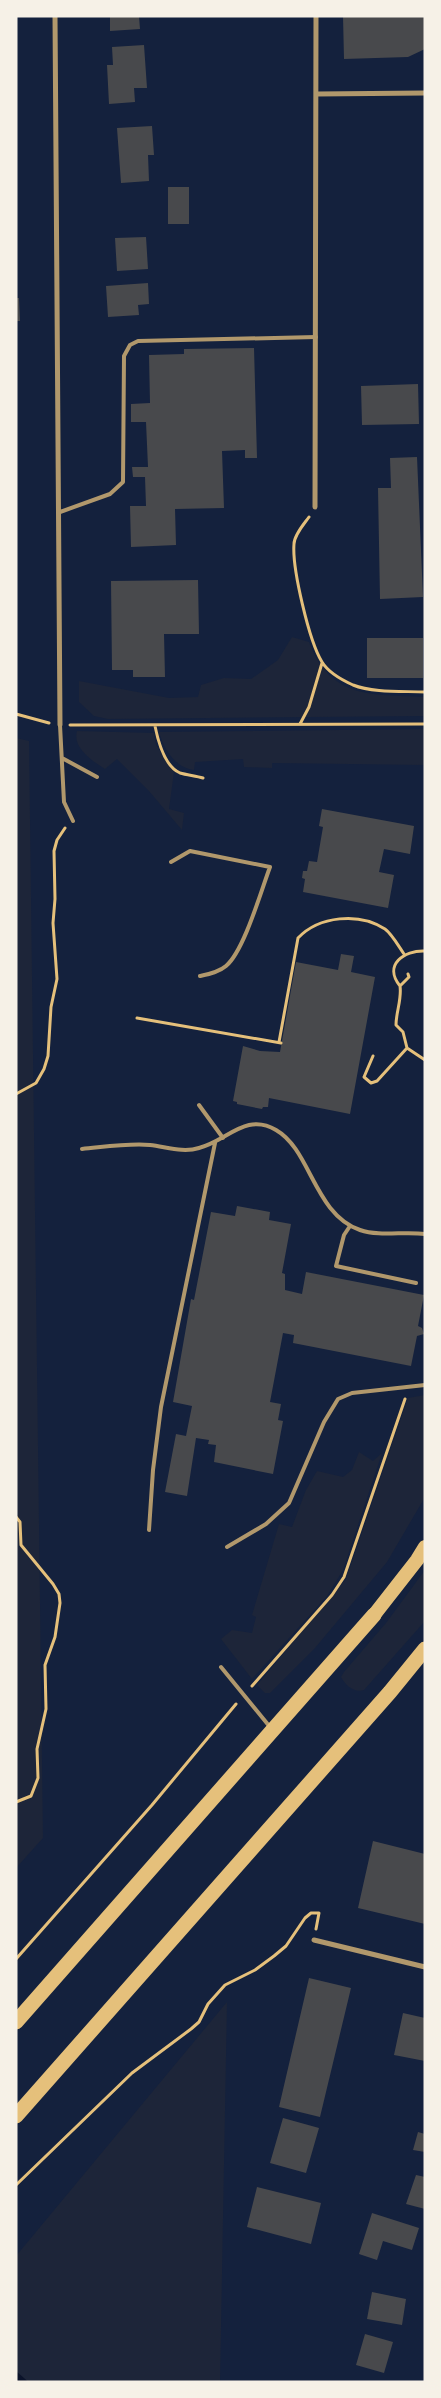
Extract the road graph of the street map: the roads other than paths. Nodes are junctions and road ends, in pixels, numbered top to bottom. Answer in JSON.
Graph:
{"nodes":[{"id":1,"x":55,"y":16,"type":"edge"},
{"id":2,"x":316,"y":16,"type":"edge"},
{"id":3,"x":425,"y":93,"type":"edge"},
{"id":4,"x":317,"y":94,"type":"junction"},
{"id":5,"x":316,"y":337,"type":"junction"},
{"id":6,"x":315,"y":507,"type":"road end"},
{"id":7,"x":60,"y":512,"type":"junction"},
{"id":8,"x":60,"y":725,"type":"joint"},
{"id":9,"x":62,"y":758,"type":"junction"},
{"id":10,"x":97,"y":777,"type":"dead end"},
{"id":11,"x":72,"y":820,"type":"road end"},
{"id":12,"x":171,"y":862,"type":"dead end"},
{"id":13,"x":200,"y":976,"type":"dead end"},
{"id":14,"x":199,"y":1105,"type":"dead end"},
{"id":15,"x":223,"y":1138,"type":"junction"},
{"id":16,"x":215,"y":1143,"type":"junction"},
{"id":17,"x":82,"y":1149,"type":"dead end"},
{"id":18,"x":350,"y":1226,"type":"junction"},
{"id":19,"x":425,"y":1234,"type":"edge"},
{"id":20,"x":416,"y":1283,"type":"dead end"},
{"id":21,"x":425,"y":1385,"type":"edge"},
{"id":22,"x":149,"y":1530,"type":"dead end"},
{"id":23,"x":425,"y":1546,"type":"edge"},
{"id":24,"x":227,"y":1547,"type":"dead end"},
{"id":25,"x":374,"y":1615,"type":"joint"},
{"id":26,"x":425,"y":1649,"type":"edge"},
{"id":27,"x":221,"y":1667,"type":"dead end"},
{"id":28,"x":273,"y":1730,"type":"junction"},
{"id":29,"x":314,"y":1940,"type":"road end"},
{"id":30,"x":425,"y":1967,"type":"edge"},
{"id":31,"x":16,"y":2022,"type":"edge"},
{"id":32,"x":16,"y":2116,"type":"edge"}],
"edges":[{"from":1,"to":7,"type":"street"},
{"from":2,"to":4,"type":"street"},
{"from":3,"to":4,"type":"street"},
{"from":4,"to":5,"type":"street"},
{"from":5,"to":6,"type":"street"},
{"from":5,"to":7,"type":"lane"},
{"from":7,"to":8,"type":"street"},
{"from":8,"to":9,"type":"lane"},
{"from":9,"to":10,"type":"lane"},
{"from":9,"to":11,"type":"lane"},
{"from":12,"to":13,"type":"lane"},
{"from":14,"to":15,"type":"lane"},
{"from":15,"to":16,"type":"lane"},
{"from":15,"to":18,"type":"lane"},
{"from":16,"to":17,"type":"lane"},
{"from":16,"to":22,"type":"lane"},
{"from":18,"to":19,"type":"lane"},
{"from":18,"to":20,"type":"lane"},
{"from":21,"to":24,"type":"lane"},
{"from":23,"to":25,"type":"highway"},
{"from":25,"to":28,"type":"highway"},
{"from":26,"to":32,"type":"highway"},
{"from":27,"to":28,"type":"lane"},
{"from":28,"to":31,"type":"highway"},
{"from":29,"to":30,"type":"street"}]}
